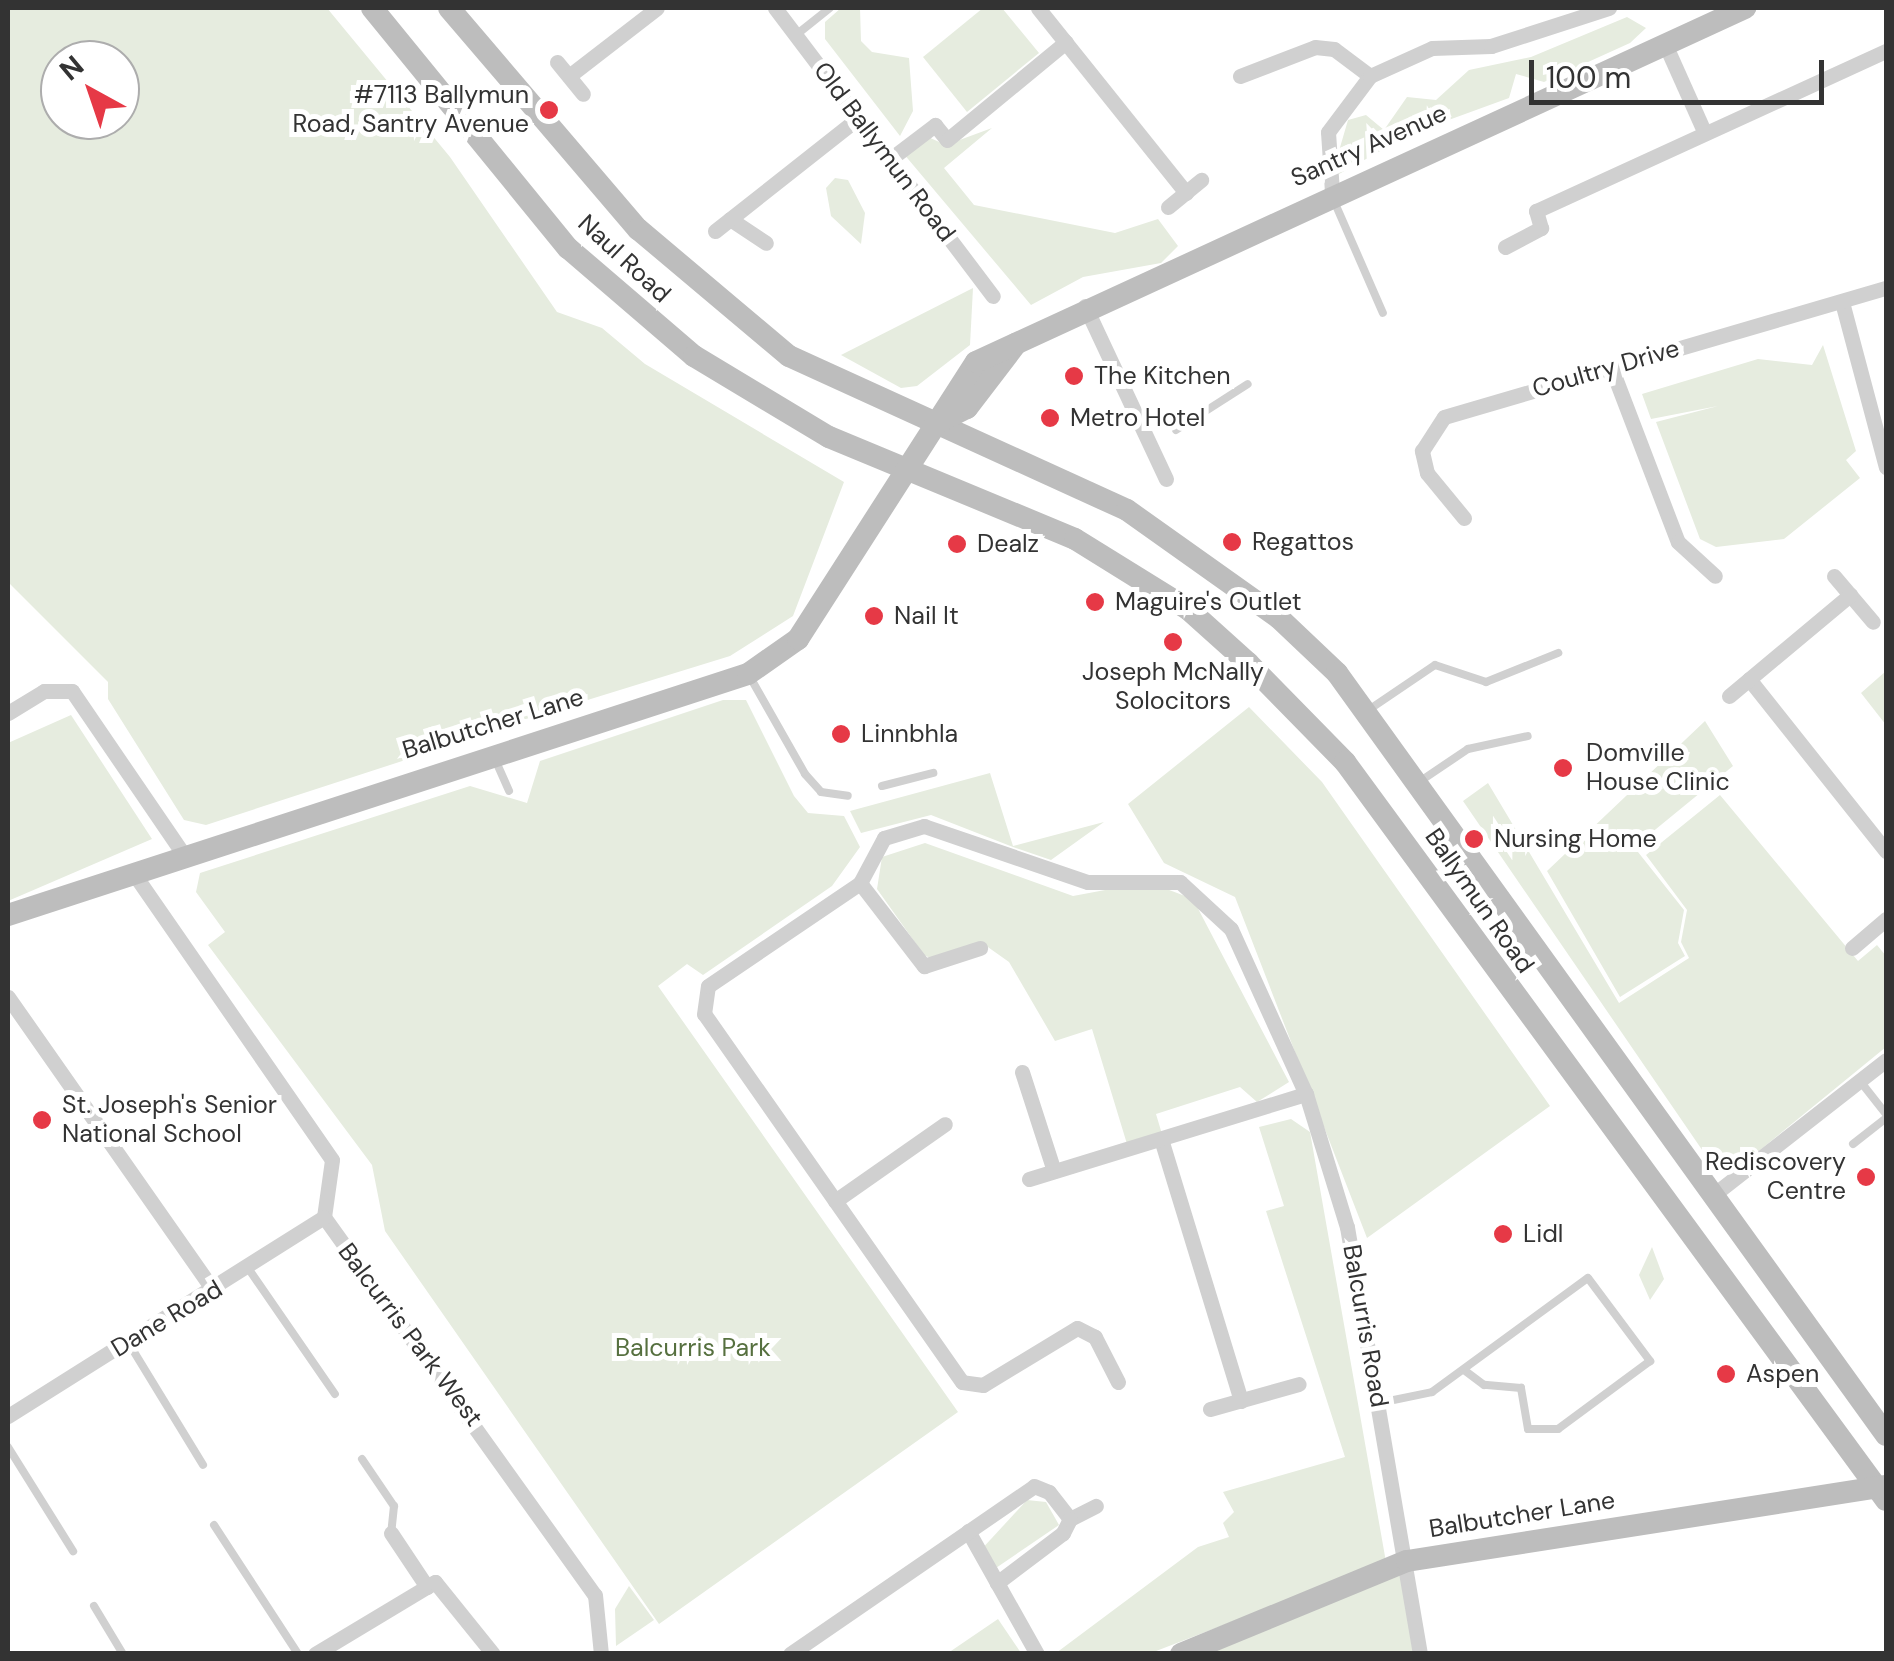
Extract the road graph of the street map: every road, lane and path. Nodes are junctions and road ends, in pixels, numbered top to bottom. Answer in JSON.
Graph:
{"nodes":[{"id":1,"x":372,"y":8,"type":"edge"},
{"id":2,"x":449,"y":8,"type":"edge"},
{"id":3,"x":657,"y":8,"type":"edge"},
{"id":4,"x":775,"y":8,"type":"edge"},
{"id":5,"x":830,"y":8,"type":"edge"},
{"id":6,"x":1038,"y":8,"type":"edge"},
{"id":7,"x":1609,"y":8,"type":"edge"},
{"id":8,"x":1745,"y":8,"type":"edge"},
{"id":9,"x":796,"y":35,"type":"junction"},
{"id":10,"x":1066,"y":42,"type":"junction"},
{"id":11,"x":1666,"y":44,"type":"junction"},
{"id":12,"x":1886,"y":51,"type":"edge"},
{"id":13,"x":556,"y":62,"type":"dead end"},
{"id":14,"x":569,"y":76,"type":"junction"},
{"id":15,"x":1240,"y":76,"type":"dead end"},
{"id":16,"x":1370,"y":76,"type":"junction"},
{"id":17,"x":583,"y":94,"type":"dead end"},
{"id":18,"x":857,"y":119,"type":"junction"},
{"id":19,"x":1704,"y":131,"type":"junction"},
{"id":20,"x":889,"y":160,"type":"junction"},
{"id":21,"x":1201,"y":180,"type":"dead end"},
{"id":22,"x":1186,"y":192,"type":"junction"},
{"id":23,"x":1332,"y":192,"type":"junction"},
{"id":24,"x":1168,"y":207,"type":"dead end"},
{"id":25,"x":730,"y":219,"type":"junction"},
{"id":26,"x":715,"y":230,"type":"dead end"},
{"id":27,"x":766,"y":243,"type":"dead end"},
{"id":28,"x":1504,"y":246,"type":"dead end"},
{"id":29,"x":1886,"y":288,"type":"edge"},
{"id":30,"x":993,"y":296,"type":"dead end"},
{"id":31,"x":1842,"y":302,"type":"junction"},
{"id":32,"x":1085,"y":306,"type":"junction"},
{"id":33,"x":1382,"y":313,"type":"dead end"},
{"id":34,"x":1611,"y":367,"type":"junction"},
{"id":35,"x":1248,"y":384,"type":"dead end"},
{"id":36,"x":936,"y":424,"type":"junction"},
{"id":37,"x":1176,"y":430,"type":"dead end"},
{"id":38,"x":1886,"y":467,"type":"edge"},
{"id":39,"x":905,"y":470,"type":"junction"},
{"id":40,"x":1166,"y":479,"type":"dead end"},
{"id":41,"x":1464,"y":518,"type":"dead end"},
{"id":42,"x":1714,"y":576,"type":"dead end"},
{"id":43,"x":1834,"y":576,"type":"dead end"},
{"id":44,"x":1850,"y":595,"type":"junction"},
{"id":45,"x":1873,"y":622,"type":"dead end"},
{"id":46,"x":1558,"y":653,"type":"dead end"},
{"id":47,"x":748,"y":674,"type":"junction"},
{"id":48,"x":1749,"y":680,"type":"junction"},
{"id":49,"x":1728,"y":696,"type":"dead end"},
{"id":50,"x":1367,"y":712,"type":"junction"},
{"id":51,"x":8,"y":713,"type":"edge"},
{"id":52,"x":1528,"y":736,"type":"dead end"},
{"id":53,"x":493,"y":753,"type":"junction"},
{"id":54,"x":932,"y":773,"type":"dead end"},
{"id":55,"x":1418,"y":782,"type":"junction"},
{"id":56,"x":882,"y":786,"type":"dead end"},
{"id":57,"x":509,"y":791,"type":"dead end"},
{"id":58,"x":848,"y":796,"type":"dead end"},
{"id":59,"x":1886,"y":851,"type":"edge"},
{"id":60,"x":182,"y":852,"type":"junction"},
{"id":61,"x":132,"y":871,"type":"junction"},
{"id":62,"x":860,"y":883,"type":"junction"},
{"id":63,"x":8,"y":915,"type":"edge"},
{"id":64,"x":1886,"y":919,"type":"edge"},
{"id":65,"x":980,"y":948,"type":"dead end"},
{"id":66,"x":1852,"y":948,"type":"dead end"},
{"id":67,"x":8,"y":998,"type":"edge"},
{"id":68,"x":1886,"y":1060,"type":"edge"},
{"id":69,"x":1022,"y":1072,"type":"dead end"},
{"id":70,"x":1860,"y":1080,"type":"junction"},
{"id":71,"x":1306,"y":1094,"type":"junction"},
{"id":72,"x":1886,"y":1116,"type":"edge"},
{"id":73,"x":945,"y":1124,"type":"dead end"},
{"id":74,"x":1160,"y":1139,"type":"junction"},
{"id":75,"x":1854,"y":1144,"type":"dead end"},
{"id":76,"x":1054,"y":1171,"type":"junction"},
{"id":77,"x":1029,"y":1179,"type":"dead end"},
{"id":78,"x":1712,"y":1196,"type":"junction"},
{"id":79,"x":836,"y":1201,"type":"junction"},
{"id":80,"x":324,"y":1218,"type":"junction"},
{"id":81,"x":248,"y":1268,"type":"junction"},
{"id":82,"x":214,"y":1290,"type":"junction"},
{"id":83,"x":128,"y":1342,"type":"junction"},
{"id":84,"x":1464,"y":1370,"type":"junction"},
{"id":85,"x":1118,"y":1382,"type":"dead end"},
{"id":86,"x":1299,"y":1384,"type":"dead end"},
{"id":87,"x":335,"y":1394,"type":"dead end"},
{"id":88,"x":1240,"y":1401,"type":"junction"},
{"id":89,"x":1378,"y":1404,"type":"junction"},
{"id":90,"x":1210,"y":1409,"type":"dead end"},
{"id":91,"x":8,"y":1416,"type":"edge"},
{"id":92,"x":1886,"y":1436,"type":"edge"},
{"id":93,"x":8,"y":1447,"type":"edge"},
{"id":94,"x":362,"y":1459,"type":"dead end"},
{"id":95,"x":203,"y":1465,"type":"dead end"},
{"id":96,"x":1883,"y":1491,"type":"edge"},
{"id":97,"x":1096,"y":1506,"type":"dead end"},
{"id":98,"x":1070,"y":1519,"type":"junction"},
{"id":99,"x":214,"y":1525,"type":"dead end"},
{"id":100,"x":968,"y":1532,"type":"junction"},
{"id":101,"x":391,"y":1533,"type":"joint"},
{"id":102,"x":73,"y":1551,"type":"dead end"},
{"id":103,"x":1407,"y":1562,"type":"junction"},
{"id":104,"x":998,"y":1583,"type":"junction"},
{"id":105,"x":427,"y":1587,"type":"junction"},
{"id":106,"x":94,"y":1606,"type":"dead end"},
{"id":107,"x":319,"y":1652,"type":"edge"},
{"id":108,"x":123,"y":1654,"type":"edge"},
{"id":109,"x":298,"y":1654,"type":"edge"},
{"id":110,"x":493,"y":1654,"type":"edge"},
{"id":111,"x":601,"y":1654,"type":"edge"},
{"id":112,"x":790,"y":1654,"type":"edge"},
{"id":113,"x":1037,"y":1654,"type":"edge"},
{"id":114,"x":1180,"y":1654,"type":"edge"},
{"id":115,"x":1420,"y":1654,"type":"edge"}],
"edges":[{"from":1,"to":39,"type":"main road","name":"Naul Road"},
{"from":2,"to":36,"type":"main road","name":"Naul Road"},
{"from":3,"to":14,"type":"street"},
{"from":4,"to":9,"type":"street","name":"Old Ballymun Road"},
{"from":5,"to":9,"type":"lane"},
{"from":6,"to":10,"type":"street"},
{"from":7,"to":16,"type":"street"},
{"from":8,"to":11,"type":"main road","name":"Santry Avenue"},
{"from":9,"to":18,"type":"street","name":"Old Ballymun Road"},
{"from":10,"to":20,"type":"street"},
{"from":10,"to":22,"type":"street"},
{"from":11,"to":19,"type":"street"},
{"from":11,"to":23,"type":"main road","name":"Santry Avenue"},
{"from":12,"to":19,"type":"street"},
{"from":13,"to":14,"type":"street"},
{"from":14,"to":17,"type":"street"},
{"from":15,"to":16,"type":"street"},
{"from":16,"to":23,"type":"street"},
{"from":18,"to":20,"type":"street","name":"Old Ballymun Road"},
{"from":18,"to":25,"type":"street"},
{"from":19,"to":28,"type":"street"},
{"from":20,"to":30,"type":"street","name":"Old Ballymun Road"},
{"from":21,"to":22,"type":"street"},
{"from":22,"to":24,"type":"street"},
{"from":23,"to":32,"type":"main road","name":"Santry Avenue"},
{"from":23,"to":33,"type":"lane"},
{"from":25,"to":26,"type":"street"},
{"from":25,"to":27,"type":"street"},
{"from":29,"to":31,"type":"street","name":"Coultry Drive"},
{"from":31,"to":34,"type":"street","name":"Coultry Drive"},
{"from":31,"to":38,"type":"street"},
{"from":32,"to":36,"type":"main road","name":"Santry Avenue"},
{"from":32,"to":40,"type":"street"},
{"from":34,"to":41,"type":"street","name":"Coultry Drive"},
{"from":34,"to":42,"type":"street"},
{"from":35,"to":37,"type":"lane"},
{"from":36,"to":39,"type":"main road","name":"Santry Avenue"},
{"from":36,"to":50,"type":"main road","name":"Ballymun Road"},
{"from":39,"to":47,"type":"main road","name":"Balbutcher Lane"},
{"from":39,"to":96,"type":"main road","name":"Ballymun Road"},
{"from":43,"to":44,"type":"street"},
{"from":44,"to":45,"type":"street"},
{"from":44,"to":48,"type":"street"},
{"from":46,"to":50,"type":"lane"},
{"from":47,"to":53,"type":"main road","name":"Balbutcher Lane"},
{"from":47,"to":58,"type":"lane"},
{"from":48,"to":49,"type":"street"},
{"from":48,"to":59,"type":"street"},
{"from":50,"to":55,"type":"main road","name":"Ballymun Road"},
{"from":51,"to":60,"type":"street"},
{"from":52,"to":55,"type":"lane"},
{"from":53,"to":57,"type":"lane"},
{"from":53,"to":60,"type":"main road","name":"Balbutcher Lane"},
{"from":54,"to":56,"type":"lane"},
{"from":55,"to":78,"type":"main road","name":"Ballymun Road"},
{"from":60,"to":61,"type":"main road","name":"Balbutcher Lane"},
{"from":61,"to":63,"type":"main road","name":"Balbutcher Lane"},
{"from":61,"to":80,"type":"street","name":"Balcurris Park West"},
{"from":62,"to":65,"type":"street"},
{"from":62,"to":71,"type":"street","name":"Balcurris Road"},
{"from":62,"to":79,"type":"street"},
{"from":64,"to":66,"type":"street"},
{"from":67,"to":82,"type":"street"},
{"from":68,"to":70,"type":"street"},
{"from":69,"to":76,"type":"street"},
{"from":70,"to":72,"type":"lane"},
{"from":70,"to":78,"type":"street"},
{"from":71,"to":74,"type":"street"},
{"from":71,"to":89,"type":"street","name":"Balcurris Road"},
{"from":72,"to":75,"type":"lane"},
{"from":73,"to":79,"type":"street"},
{"from":74,"to":76,"type":"street"},
{"from":74,"to":88,"type":"street"},
{"from":76,"to":77,"type":"street"},
{"from":78,"to":92,"type":"main road","name":"Ballymun Road"},
{"from":79,"to":85,"type":"street"},
{"from":80,"to":81,"type":"street","name":"Dane Road"},
{"from":80,"to":111,"type":"street","name":"Balcurris Park West"},
{"from":81,"to":82,"type":"street","name":"Dane Road"},
{"from":81,"to":87,"type":"lane"},
{"from":82,"to":83,"type":"street","name":"Dane Road"},
{"from":83,"to":91,"type":"street","name":"Dane Road"},
{"from":83,"to":95,"type":"lane"},
{"from":84,"to":84,"type":"lane"},
{"from":84,"to":89,"type":"lane"},
{"from":86,"to":88,"type":"street"},
{"from":88,"to":90,"type":"street"},
{"from":89,"to":103,"type":"street","name":"Balcurris Road"},
{"from":93,"to":102,"type":"lane"},
{"from":94,"to":101,"type":"lane"},
{"from":96,"to":103,"type":"main road","name":"Balbutcher Lane"},
{"from":97,"to":98,"type":"street"},
{"from":98,"to":100,"type":"street"},
{"from":98,"to":104,"type":"street"},
{"from":99,"to":109,"type":"lane"},
{"from":100,"to":104,"type":"street"},
{"from":100,"to":112,"type":"street"},
{"from":101,"to":105,"type":"street"},
{"from":103,"to":114,"type":"main road","name":"Balbutcher Lane"},
{"from":103,"to":115,"type":"street","name":"Balcurris Road"},
{"from":104,"to":113,"type":"street"},
{"from":105,"to":107,"type":"street"},
{"from":105,"to":110,"type":"street"},
{"from":106,"to":108,"type":"lane"}]}
